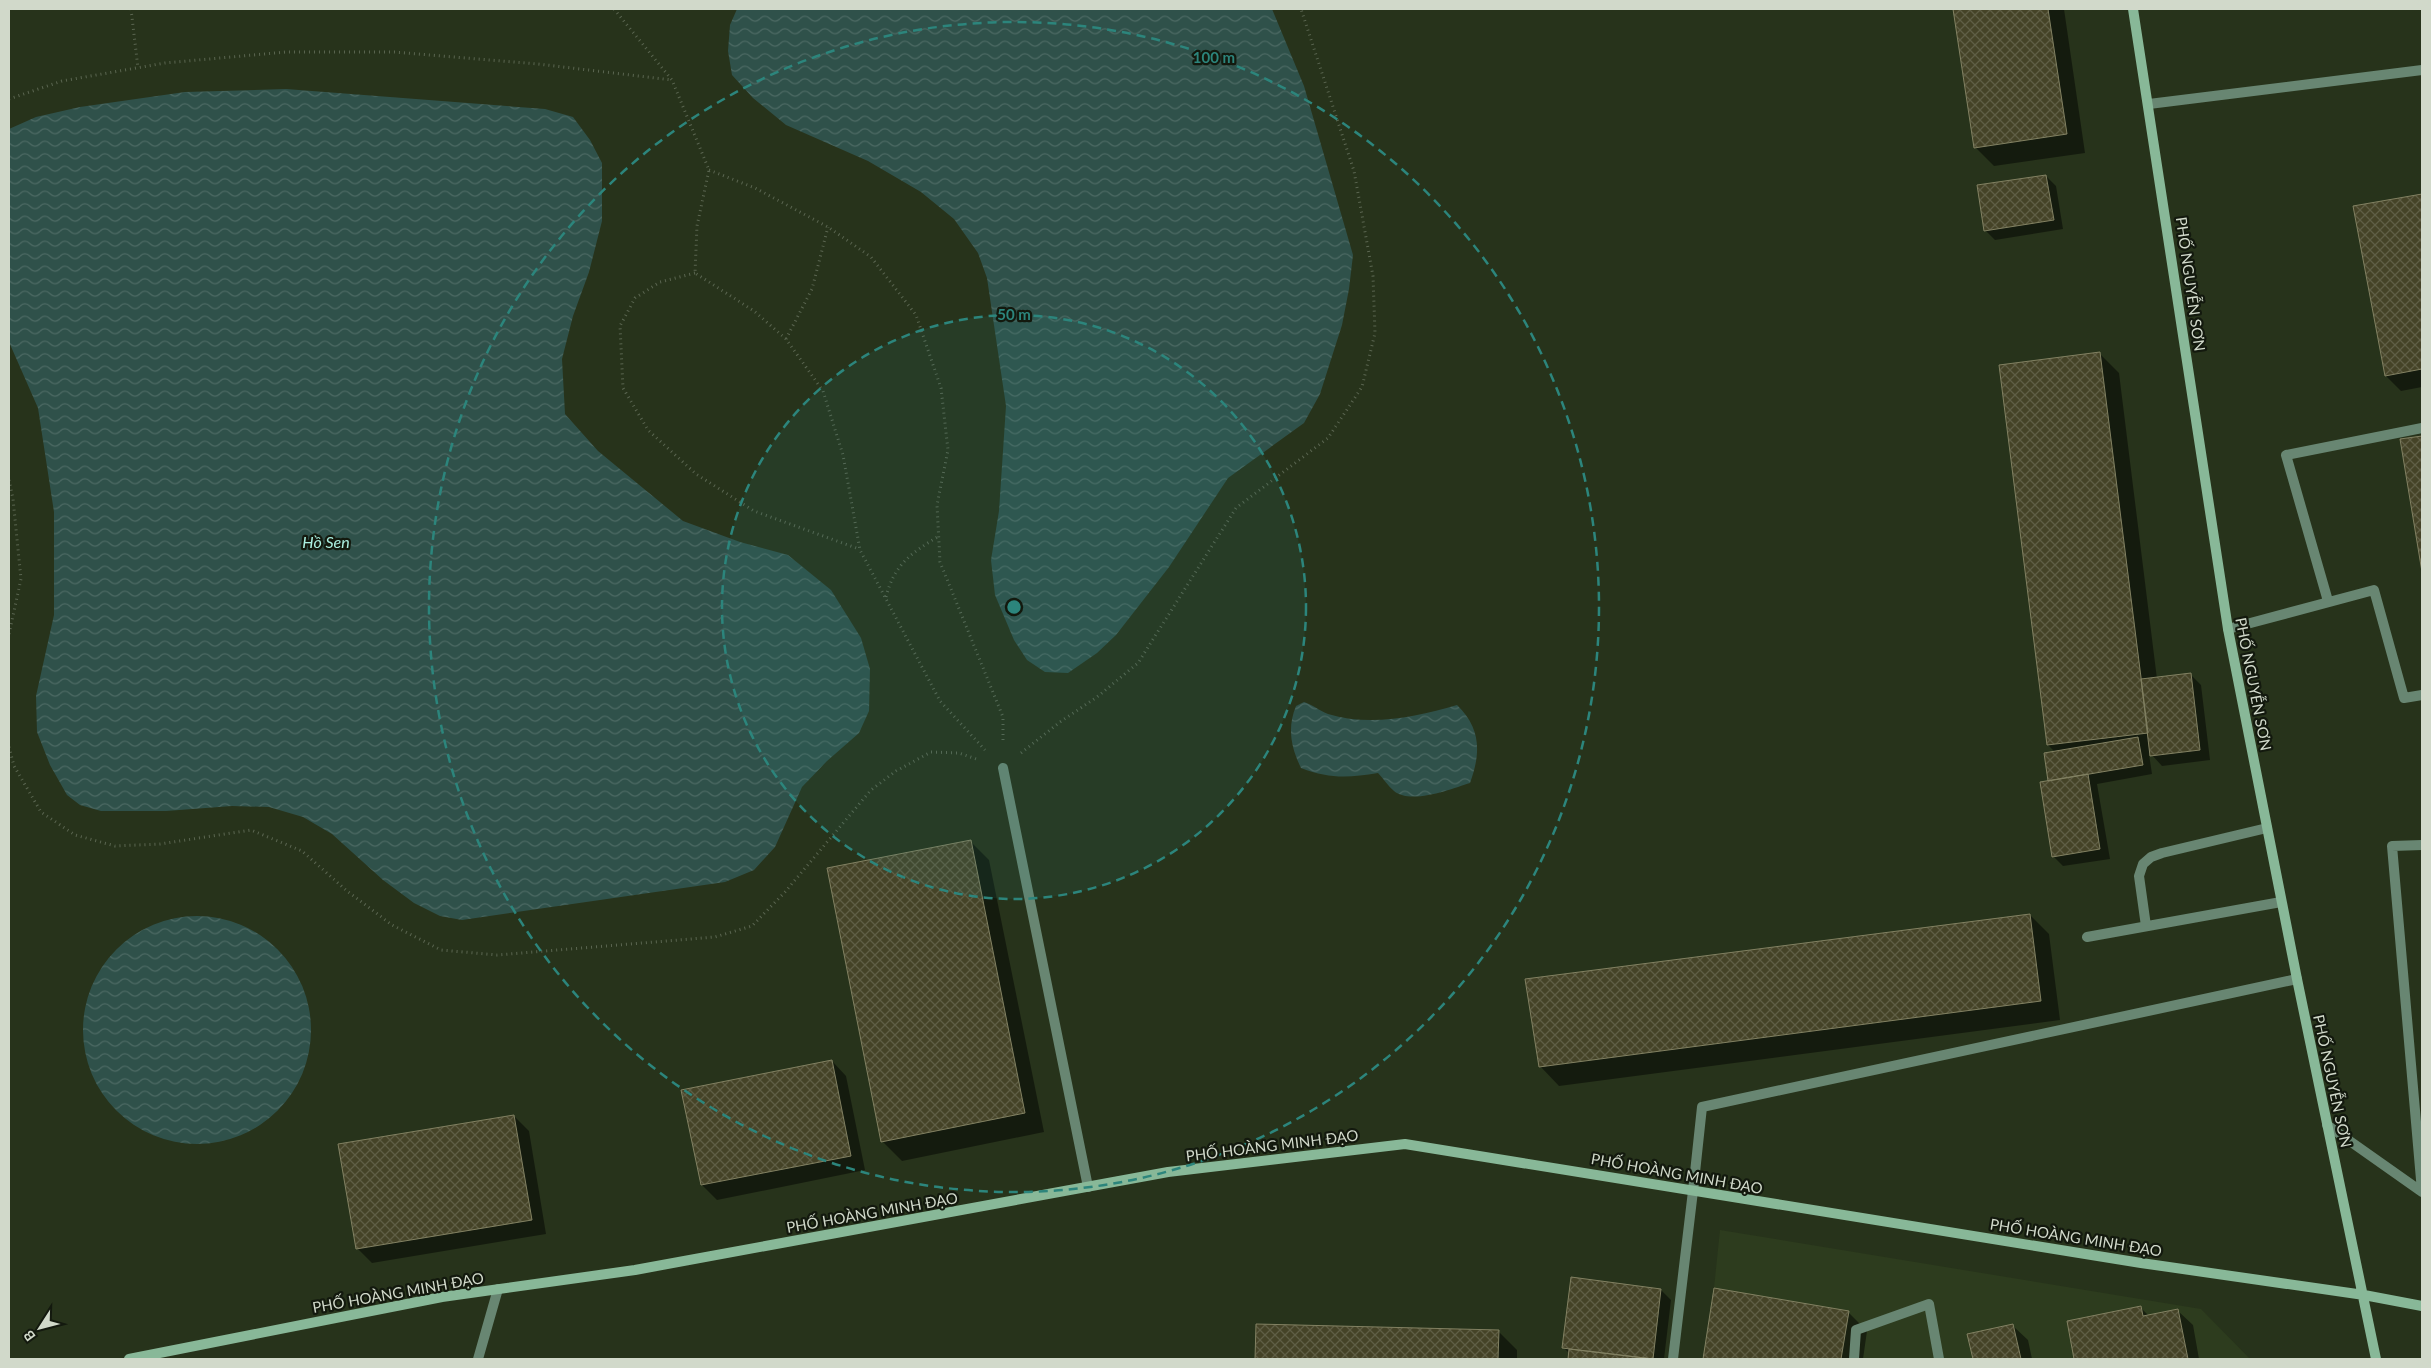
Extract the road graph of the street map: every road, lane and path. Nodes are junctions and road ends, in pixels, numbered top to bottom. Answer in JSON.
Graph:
{"nodes":[{"id":1,"x":131,"y":9,"type":"edge"},
{"id":2,"x":614,"y":9,"type":"edge"},
{"id":3,"x":1301,"y":9,"type":"edge"},
{"id":4,"x":2133,"y":9,"type":"edge"},
{"id":5,"x":138,"y":68,"type":"junction"},
{"id":6,"x":2422,"y":70,"type":"edge"},
{"id":7,"x":672,"y":80,"type":"junction"},
{"id":8,"x":9,"y":99,"type":"edge"},
{"id":9,"x":2149,"y":104,"type":"junction"},
{"id":10,"x":709,"y":170,"type":"junction"},
{"id":11,"x":828,"y":227,"type":"junction"},
{"id":12,"x":695,"y":273,"type":"junction"},
{"id":13,"x":786,"y":339,"type":"junction"},
{"id":14,"x":2422,"y":428,"type":"edge"},
{"id":15,"x":9,"y":480,"type":"edge"},
{"id":16,"x":939,"y":536,"type":"junction"},
{"id":17,"x":860,"y":550,"type":"junction"},
{"id":18,"x":885,"y":598,"type":"junction"},
{"id":19,"x":2328,"y":602,"type":"junction"},
{"id":20,"x":2228,"y":629,"type":"junction"},
{"id":21,"x":9,"y":634,"type":"edge"},
{"id":22,"x":2422,"y":695,"type":"edge"},
{"id":23,"x":9,"y":747,"type":"edge"},
{"id":24,"x":1003,"y":768,"type":"junction"},
{"id":25,"x":2267,"y":828,"type":"junction"},
{"id":26,"x":2422,"y":844,"type":"edge"},
{"id":27,"x":2281,"y":902,"type":"junction"},
{"id":28,"x":2146,"y":926,"type":"junction"},
{"id":29,"x":2087,"y":937,"type":"dead end"},
{"id":30,"x":2296,"y":979,"type":"junction"},
{"id":31,"x":2327,"y":1125,"type":"junction"},
{"id":32,"x":1088,"y":1187,"type":"junction"},
{"id":33,"x":1693,"y":1191,"type":"junction"},
{"id":34,"x":2422,"y":1192,"type":"edge"},
{"id":35,"x":498,"y":1289,"type":"junction"},
{"id":36,"x":2364,"y":1295,"type":"junction"},
{"id":37,"x":2422,"y":1306,"type":"edge"},
{"id":38,"x":128,"y":1359,"type":"edge"},
{"id":39,"x":478,"y":1359,"type":"edge"},
{"id":40,"x":1673,"y":1359,"type":"edge"},
{"id":41,"x":1854,"y":1359,"type":"edge"},
{"id":42,"x":1940,"y":1359,"type":"edge"},
{"id":43,"x":2376,"y":1359,"type":"edge"}],
"edges":[{"from":1,"to":5,"type":"path"},
{"from":2,"to":7,"type":"path"},
{"from":3,"to":24,"type":"path"},
{"from":4,"to":9,"type":"street","name":"PHỐ NGUYỄN SƠN"},
{"from":5,"to":7,"type":"path"},
{"from":5,"to":8,"type":"path"},
{"from":6,"to":9,"type":"street"},
{"from":7,"to":10,"type":"path"},
{"from":9,"to":20,"type":"street","name":"PHỐ NGUYỄN SƠN"},
{"from":10,"to":11,"type":"path"},
{"from":10,"to":12,"type":"path"},
{"from":11,"to":13,"type":"path"},
{"from":11,"to":16,"type":"path"},
{"from":12,"to":13,"type":"path"},
{"from":12,"to":17,"type":"path"},
{"from":13,"to":17,"type":"path"},
{"from":14,"to":19,"type":"street"},
{"from":15,"to":21,"type":"path"},
{"from":16,"to":18,"type":"path"},
{"from":16,"to":24,"type":"path"},
{"from":17,"to":18,"type":"path"},
{"from":18,"to":24,"type":"path"},
{"from":19,"to":20,"type":"street"},
{"from":19,"to":22,"type":"street"},
{"from":20,"to":25,"type":"street","name":"PHỐ NGUYỄN SƠN"},
{"from":23,"to":24,"type":"path"},
{"from":24,"to":32,"type":"street"},
{"from":25,"to":27,"type":"street","name":"PHỐ NGUYỄN SƠN"},
{"from":25,"to":28,"type":"street"},
{"from":26,"to":34,"type":"street"},
{"from":27,"to":28,"type":"street"},
{"from":27,"to":30,"type":"street","name":"PHỐ NGUYỄN SƠN"},
{"from":28,"to":29,"type":"street"},
{"from":30,"to":31,"type":"street","name":"PHỐ NGUYỄN SƠN"},
{"from":30,"to":33,"type":"street"},
{"from":31,"to":34,"type":"street"},
{"from":31,"to":36,"type":"street","name":"PHỐ NGUYỄN SƠN"},
{"from":32,"to":33,"type":"street","name":"PHỐ HOÀNG MINH ĐẠO"},
{"from":32,"to":35,"type":"street","name":"PHỐ HOÀNG MINH ĐẠO"},
{"from":33,"to":36,"type":"street","name":"PHỐ HOÀNG MINH ĐẠO"},
{"from":33,"to":40,"type":"street"},
{"from":35,"to":38,"type":"street","name":"PHỐ HOÀNG MINH ĐẠO"},
{"from":35,"to":39,"type":"street"},
{"from":36,"to":37,"type":"street","name":"PHỐ HOÀNG MINH ĐẠO"},
{"from":36,"to":43,"type":"street","name":"PHỐ NGUYỄN SƠN"},
{"from":41,"to":42,"type":"street"}]}
